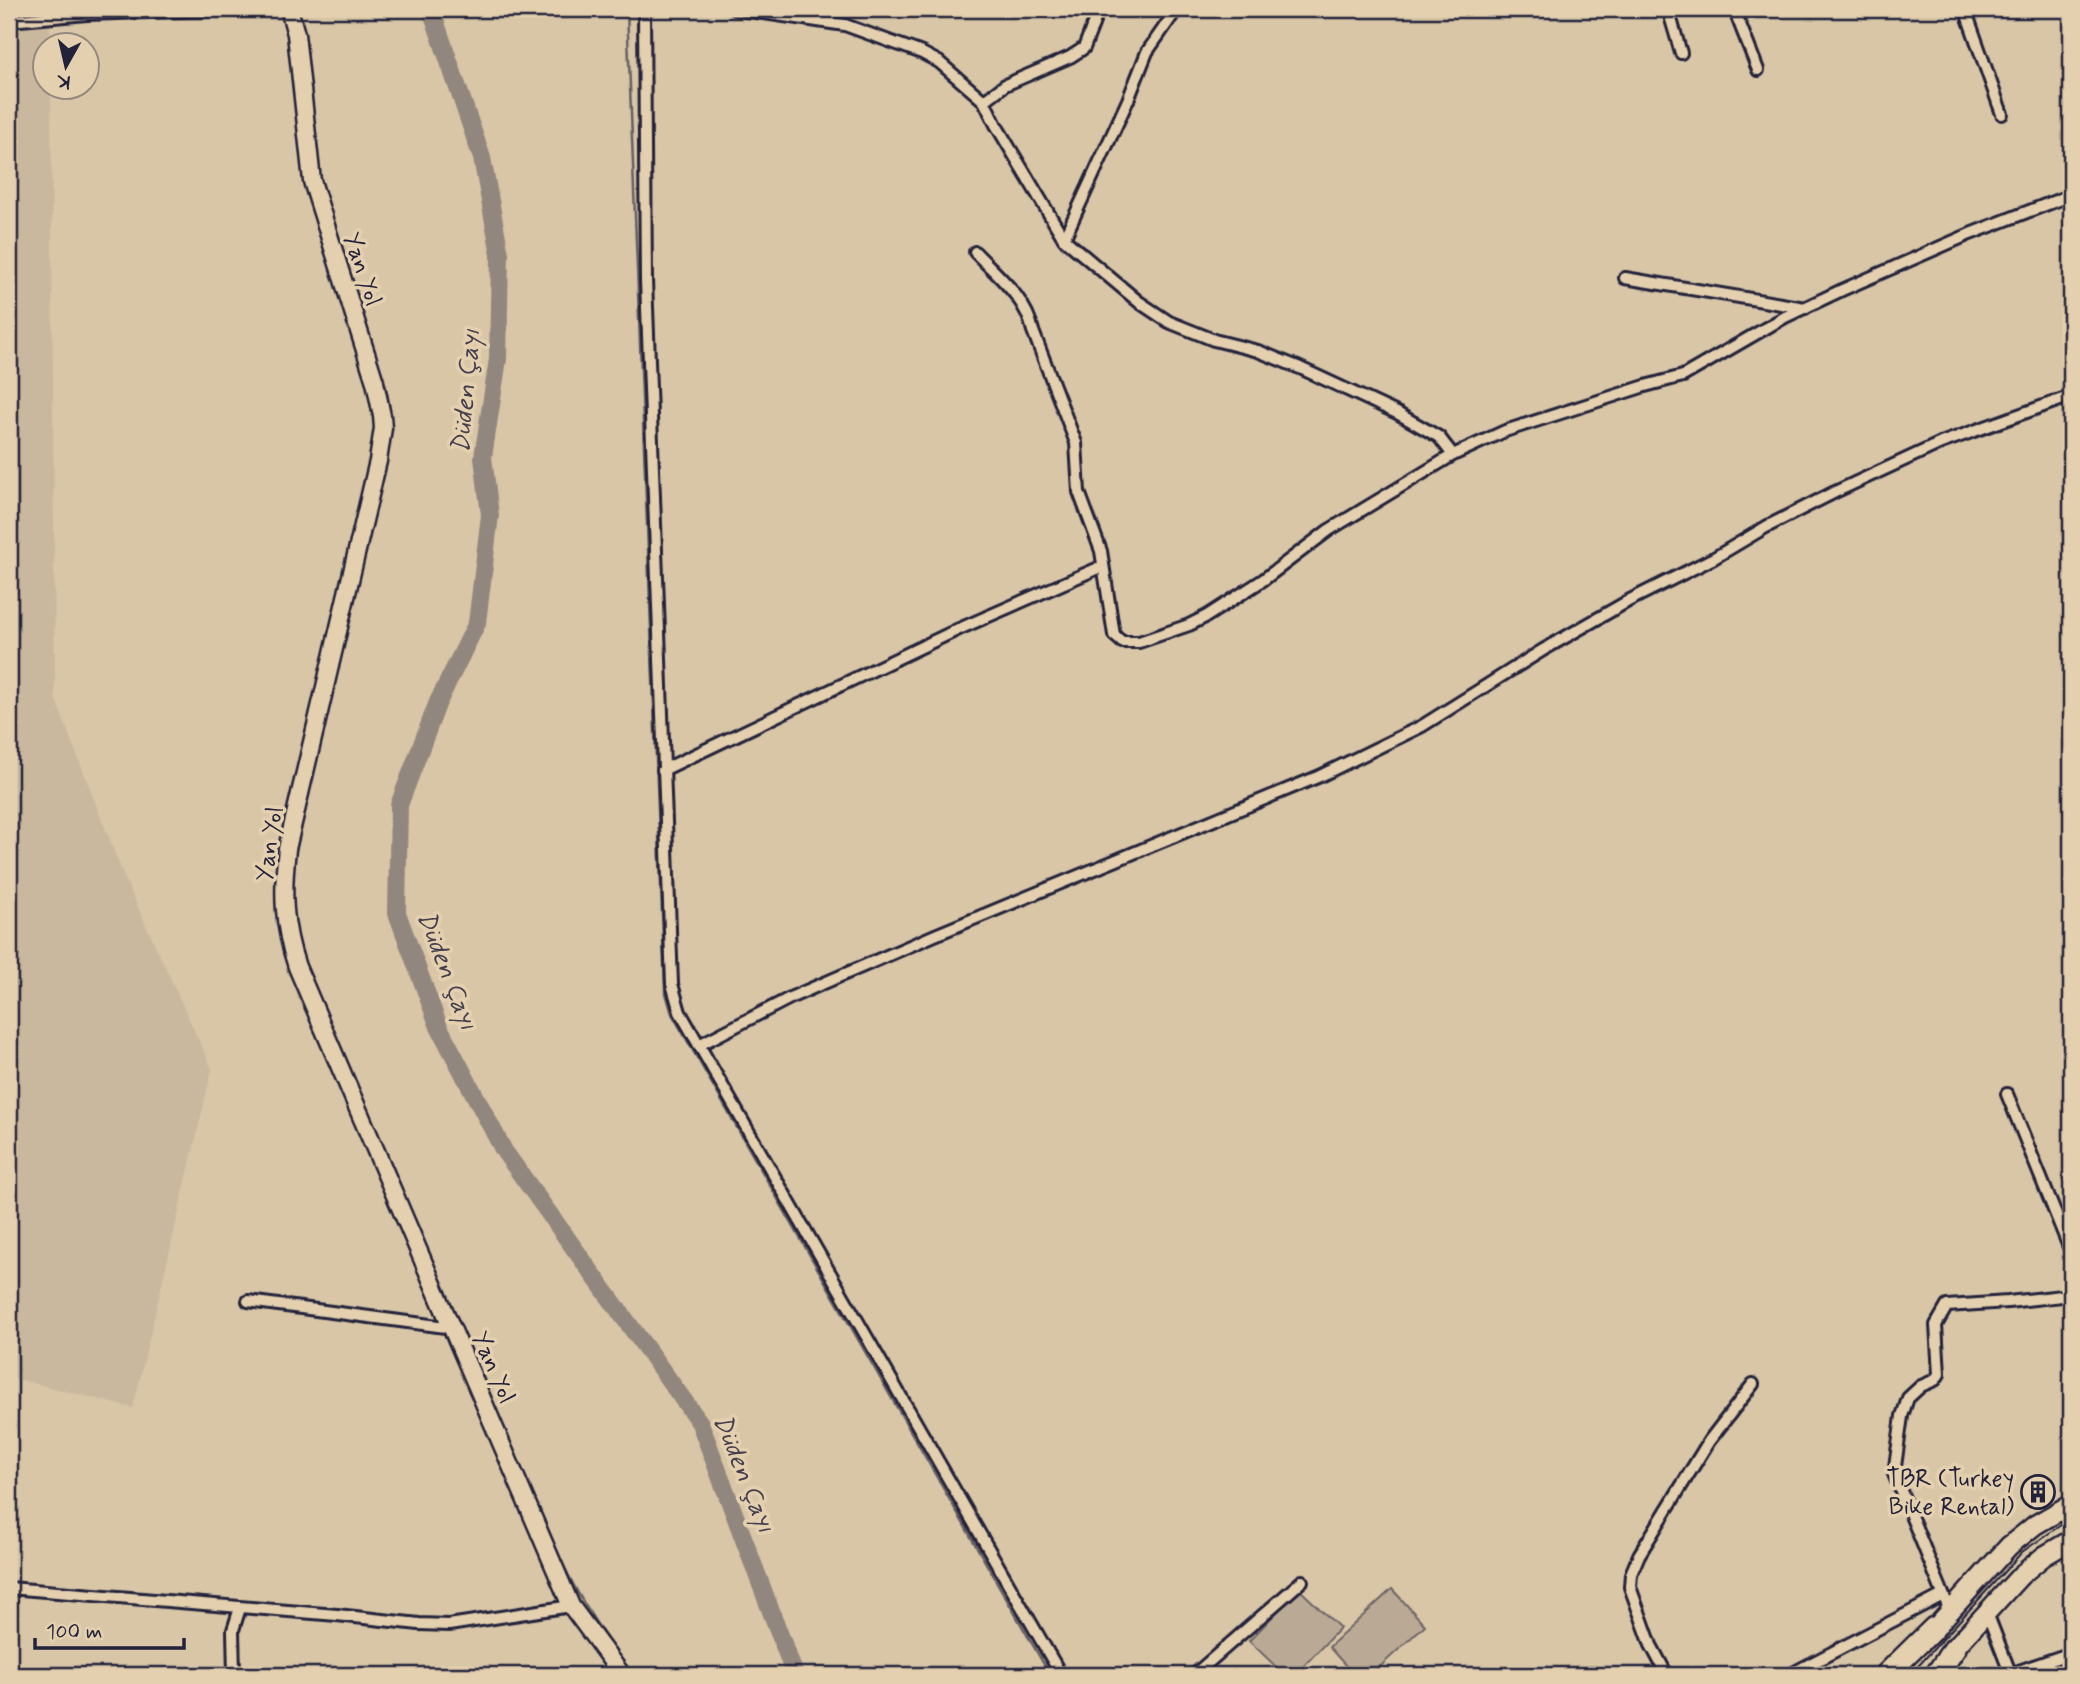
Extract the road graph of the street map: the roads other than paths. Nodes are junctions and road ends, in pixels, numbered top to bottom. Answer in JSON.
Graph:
{"nodes":[{"id":1,"x":240,"y":9,"type":"edge"},
{"id":2,"x":289,"y":9,"type":"edge"},
{"id":3,"x":644,"y":9,"type":"edge"},
{"id":4,"x":734,"y":9,"type":"edge"},
{"id":5,"x":1099,"y":9,"type":"edge"},
{"id":6,"x":1177,"y":9,"type":"edge"},
{"id":7,"x":1668,"y":9,"type":"edge"},
{"id":8,"x":1734,"y":9,"type":"edge"},
{"id":9,"x":1965,"y":9,"type":"edge"},
{"id":10,"x":9,"y":21,"type":"edge"},
{"id":11,"x":1681,"y":53,"type":"dead end"},
{"id":12,"x":1758,"y":70,"type":"dead end"},
{"id":13,"x":984,"y":101,"type":"junction"},
{"id":14,"x":2002,"y":114,"type":"dead end"},
{"id":15,"x":2071,"y":195,"type":"edge"},
{"id":16,"x":1064,"y":239,"type":"junction"},
{"id":17,"x":975,"y":252,"type":"dead end"},
{"id":18,"x":1625,"y":278,"type":"dead end"},
{"id":19,"x":1805,"y":308,"type":"junction"},
{"id":20,"x":2071,"y":396,"type":"edge"},
{"id":21,"x":1453,"y":455,"type":"junction"},
{"id":22,"x":1103,"y":566,"type":"junction"},
{"id":23,"x":663,"y":770,"type":"junction"},
{"id":24,"x":699,"y":1045,"type":"junction"},
{"id":25,"x":2007,"y":1094,"type":"dead end"},
{"id":26,"x":2071,"y":1252,"type":"edge"},
{"id":27,"x":2071,"y":1294,"type":"edge"},
{"id":28,"x":248,"y":1301,"type":"dead end"},
{"id":29,"x":453,"y":1328,"type":"junction"},
{"id":30,"x":1753,"y":1384,"type":"dead end"},
{"id":31,"x":2071,"y":1504,"type":"edge"},
{"id":32,"x":2071,"y":1540,"type":"edge"},
{"id":33,"x":1302,"y":1581,"type":"dead end"},
{"id":34,"x":9,"y":1588,"type":"edge"},
{"id":35,"x":1946,"y":1603,"type":"junction"},
{"id":36,"x":571,"y":1606,"type":"junction"},
{"id":37,"x":240,"y":1608,"type":"junction"},
{"id":38,"x":1987,"y":1613,"type":"junction"},
{"id":39,"x":1934,"y":1628,"type":"junction"},
{"id":40,"x":1955,"y":1648,"type":"junction"},
{"id":41,"x":2071,"y":1653,"type":"edge"},
{"id":42,"x":234,"y":1675,"type":"edge"},
{"id":43,"x":622,"y":1675,"type":"edge"},
{"id":44,"x":1061,"y":1675,"type":"edge"},
{"id":45,"x":1194,"y":1675,"type":"edge"},
{"id":46,"x":1667,"y":1675,"type":"edge"},
{"id":47,"x":1789,"y":1675,"type":"edge"},
{"id":48,"x":1886,"y":1675,"type":"edge"},
{"id":49,"x":1895,"y":1675,"type":"edge"},
{"id":50,"x":1930,"y":1675,"type":"edge"},
{"id":51,"x":1936,"y":1675,"type":"edge"},
{"id":52,"x":2011,"y":1675,"type":"edge"}],
"edges":[{"from":1,"to":10,"type":"street"},
{"from":2,"to":29,"type":"street","name":"Yan Yol"},
{"from":3,"to":23,"type":"street"},
{"from":4,"to":13,"type":"street"},
{"from":5,"to":13,"type":"street"},
{"from":6,"to":16,"type":"street"},
{"from":7,"to":11,"type":"street"},
{"from":8,"to":12,"type":"street"},
{"from":9,"to":14,"type":"street"},
{"from":13,"to":16,"type":"street"},
{"from":15,"to":19,"type":"street"},
{"from":16,"to":21,"type":"street"},
{"from":17,"to":22,"type":"street"},
{"from":18,"to":19,"type":"street"},
{"from":19,"to":21,"type":"street"},
{"from":20,"to":24,"type":"street"},
{"from":21,"to":22,"type":"street"},
{"from":22,"to":23,"type":"street"},
{"from":23,"to":24,"type":"street"},
{"from":24,"to":44,"type":"street"},
{"from":25,"to":26,"type":"street"},
{"from":27,"to":35,"type":"street"},
{"from":28,"to":29,"type":"street"},
{"from":29,"to":36,"type":"street","name":"Yan Yol"},
{"from":30,"to":46,"type":"street"},
{"from":31,"to":35,"type":"main road"},
{"from":32,"to":38,"type":"main road"},
{"from":33,"to":45,"type":"street"},
{"from":34,"to":37,"type":"street"},
{"from":35,"to":39,"type":"main road"},
{"from":35,"to":47,"type":"street"},
{"from":36,"to":37,"type":"street"},
{"from":36,"to":43,"type":"street","name":"Yan Yol"},
{"from":37,"to":42,"type":"street"},
{"from":38,"to":40,"type":"main road"},
{"from":38,"to":52,"type":"street"},
{"from":39,"to":48,"type":"highway"},
{"from":39,"to":49,"type":"main road"},
{"from":40,"to":50,"type":"main road"},
{"from":40,"to":51,"type":"highway"},
{"from":41,"to":52,"type":"street"}]}
